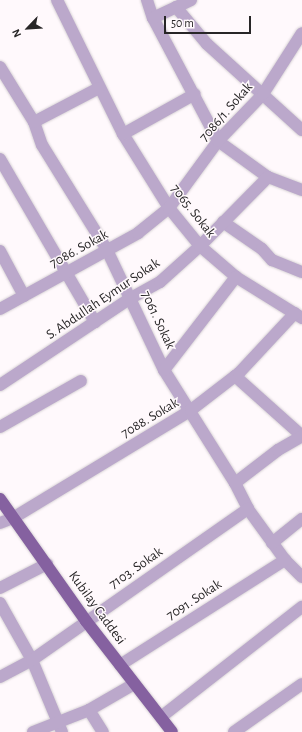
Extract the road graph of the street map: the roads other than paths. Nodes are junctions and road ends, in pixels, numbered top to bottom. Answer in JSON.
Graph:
{"nodes":[{"id":1,"x":57,"y":0,"type":"edge"},
{"id":2,"x":147,"y":0,"type":"edge"},
{"id":3,"x":191,"y":0,"type":"edge"},
{"id":4,"x":176,"y":7,"type":"junction"},
{"id":5,"x":153,"y":18,"type":"junction"},
{"id":6,"x":302,"y":33,"type":"edge"},
{"id":7,"x":0,"y":67,"type":"edge"},
{"id":8,"x":99,"y":88,"type":"junction"},
{"id":9,"x":195,"y":94,"type":"junction"},
{"id":10,"x":263,"y":94,"type":"junction"},
{"id":11,"x":34,"y":122,"type":"junction"},
{"id":12,"x":302,"y":130,"type":"edge"},
{"id":13,"x":124,"y":134,"type":"junction"},
{"id":14,"x":218,"y":141,"type":"junction"},
{"id":15,"x":0,"y":159,"type":"edge"},
{"id":16,"x":268,"y":177,"type":"junction"},
{"id":17,"x":302,"y":190,"type":"edge"},
{"id":18,"x":169,"y":208,"type":"junction"},
{"id":19,"x":223,"y":222,"type":"junction"},
{"id":20,"x":200,"y":246,"type":"junction"},
{"id":21,"x":107,"y":250,"type":"junction"},
{"id":22,"x":0,"y":251,"type":"edge"},
{"id":23,"x":302,"y":272,"type":"edge"},
{"id":24,"x":67,"y":273,"type":"junction"},
{"id":25,"x":236,"y":277,"type":"junction"},
{"id":26,"x":24,"y":296,"type":"junction"},
{"id":27,"x":131,"y":298,"type":"junction"},
{"id":28,"x":0,"y":309,"type":"edge"},
{"id":29,"x":299,"y":315,"type":"edge"},
{"id":30,"x":94,"y":322,"type":"junction"},
{"id":31,"x":164,"y":370,"type":"junction"},
{"id":32,"x":235,"y":376,"type":"junction"},
{"id":33,"x":80,"y":381,"type":"dead end"},
{"id":34,"x":0,"y":385,"type":"edge"},
{"id":35,"x":191,"y":410,"type":"junction"},
{"id":36,"x":0,"y":427,"type":"edge"},
{"id":37,"x":302,"y":436,"type":"edge"},
{"id":38,"x":235,"y":483,"type":"junction"},
{"id":39,"x":0,"y":499,"type":"edge"},
{"id":40,"x":248,"y":509,"type":"junction"},
{"id":41,"x":13,"y":518,"type":"junction"},
{"id":42,"x":302,"y":519,"type":"edge"},
{"id":43,"x":0,"y":523,"type":"edge"},
{"id":44,"x":272,"y":543,"type":"junction"},
{"id":45,"x":285,"y":560,"type":"junction"},
{"id":46,"x":47,"y":564,"type":"junction"},
{"id":47,"x":302,"y":577,"type":"edge"},
{"id":48,"x":0,"y":588,"type":"edge"},
{"id":49,"x":0,"y":603,"type":"edge"},
{"id":50,"x":302,"y":607,"type":"edge"},
{"id":51,"x":86,"y":621,"type":"junction"},
{"id":52,"x":32,"y":660,"type":"junction"},
{"id":53,"x":120,"y":665,"type":"junction"},
{"id":54,"x":0,"y":677,"type":"edge"},
{"id":55,"x":134,"y":684,"type":"junction"},
{"id":56,"x":302,"y":684,"type":"edge"},
{"id":57,"x":89,"y":710,"type":"junction"},
{"id":58,"x":161,"y":717,"type":"junction"},
{"id":59,"x":59,"y":726,"type":"edge"},
{"id":60,"x":33,"y":732,"type":"edge"},
{"id":61,"x":103,"y":732,"type":"edge"},
{"id":62,"x":172,"y":732,"type":"edge"},
{"id":63,"x":234,"y":732,"type":"edge"}],
"edges":[{"from":1,"to":8,"type":"street","name":"7065. Sokak"},
{"from":2,"to":5,"type":"street"},
{"from":3,"to":4,"type":"street"},
{"from":4,"to":5,"type":"street"},
{"from":4,"to":10,"type":"street"},
{"from":5,"to":9,"type":"street"},
{"from":6,"to":10,"type":"street","name":"7086/1. Sokak"},
{"from":7,"to":11,"type":"street","name":"7061. Sokak"},
{"from":8,"to":11,"type":"street"},
{"from":8,"to":13,"type":"street","name":"7065. Sokak"},
{"from":9,"to":13,"type":"street"},
{"from":9,"to":14,"type":"street"},
{"from":10,"to":12,"type":"street"},
{"from":10,"to":14,"type":"street","name":"7086/1. Sokak"},
{"from":11,"to":21,"type":"street","name":"7061. Sokak"},
{"from":13,"to":18,"type":"street","name":"7065. Sokak"},
{"from":14,"to":16,"type":"street"},
{"from":14,"to":18,"type":"street","name":"7086/1. Sokak"},
{"from":15,"to":24,"type":"street"},
{"from":16,"to":17,"type":"street"},
{"from":16,"to":19,"type":"street","name":"S. Abdullah Eymur Sokak"},
{"from":18,"to":20,"type":"street","name":"7065. Sokak"},
{"from":18,"to":21,"type":"street","name":"7086. Sokak"},
{"from":19,"to":20,"type":"street","name":"S. Abdullah Eymur Sokak"},
{"from":19,"to":23,"type":"street"},
{"from":20,"to":25,"type":"street","name":"7065. Sokak"},
{"from":20,"to":27,"type":"street","name":"S. Abdullah Eymur Sokak"},
{"from":21,"to":24,"type":"street","name":"7086. Sokak"},
{"from":21,"to":27,"type":"street","name":"7061. Sokak"},
{"from":22,"to":26,"type":"street"},
{"from":24,"to":26,"type":"street","name":"7086. Sokak"},
{"from":24,"to":30,"type":"street"},
{"from":25,"to":29,"type":"street","name":"7065. Sokak"},
{"from":25,"to":31,"type":"street"},
{"from":26,"to":28,"type":"street","name":"7086. Sokak"},
{"from":27,"to":30,"type":"street","name":"S. Abdullah Eymur Sokak"},
{"from":27,"to":31,"type":"street","name":"7061. Sokak"},
{"from":29,"to":32,"type":"street","name":"7088. Sokak"},
{"from":30,"to":34,"type":"street","name":"S. Abdullah Eymur Sokak"},
{"from":31,"to":35,"type":"street","name":"7061. Sokak"},
{"from":32,"to":35,"type":"street","name":"7088. Sokak"},
{"from":32,"to":37,"type":"street"},
{"from":33,"to":36,"type":"street"},
{"from":35,"to":38,"type":"street","name":"7061. Sokak"},
{"from":35,"to":41,"type":"street","name":"7088. Sokak"},
{"from":37,"to":38,"type":"street"},
{"from":38,"to":40,"type":"street","name":"7061. Sokak"},
{"from":39,"to":41,"type":"main road","name":"Kubilay Caddesi"},
{"from":40,"to":44,"type":"street","name":"7061. Sokak"},
{"from":40,"to":51,"type":"street","name":"7103. Sokak"},
{"from":41,"to":43,"type":"street","name":"7088. Sokak"},
{"from":41,"to":46,"type":"main road","name":"Kubilay Caddesi"},
{"from":42,"to":44,"type":"street"},
{"from":44,"to":45,"type":"street","name":"7061. Sokak"},
{"from":45,"to":47,"type":"street","name":"7061. Sokak"},
{"from":45,"to":53,"type":"street","name":"7091. Sokak"},
{"from":46,"to":48,"type":"street"},
{"from":46,"to":51,"type":"main road","name":"Kubilay Caddesi"},
{"from":49,"to":52,"type":"street"},
{"from":50,"to":58,"type":"street"},
{"from":51,"to":52,"type":"street","name":"7103. Sokak"},
{"from":51,"to":53,"type":"main road","name":"Kubilay Caddesi"},
{"from":52,"to":54,"type":"street","name":"7103. Sokak"},
{"from":52,"to":59,"type":"street"},
{"from":53,"to":55,"type":"main road","name":"Kubilay Caddesi"},
{"from":55,"to":57,"type":"street"},
{"from":55,"to":58,"type":"main road","name":"Kubilay Caddesi"},
{"from":56,"to":63,"type":"street"},
{"from":57,"to":59,"type":"street"},
{"from":57,"to":61,"type":"street"},
{"from":58,"to":62,"type":"main road","name":"Kubilay Caddesi"},
{"from":59,"to":60,"type":"street"}]}
